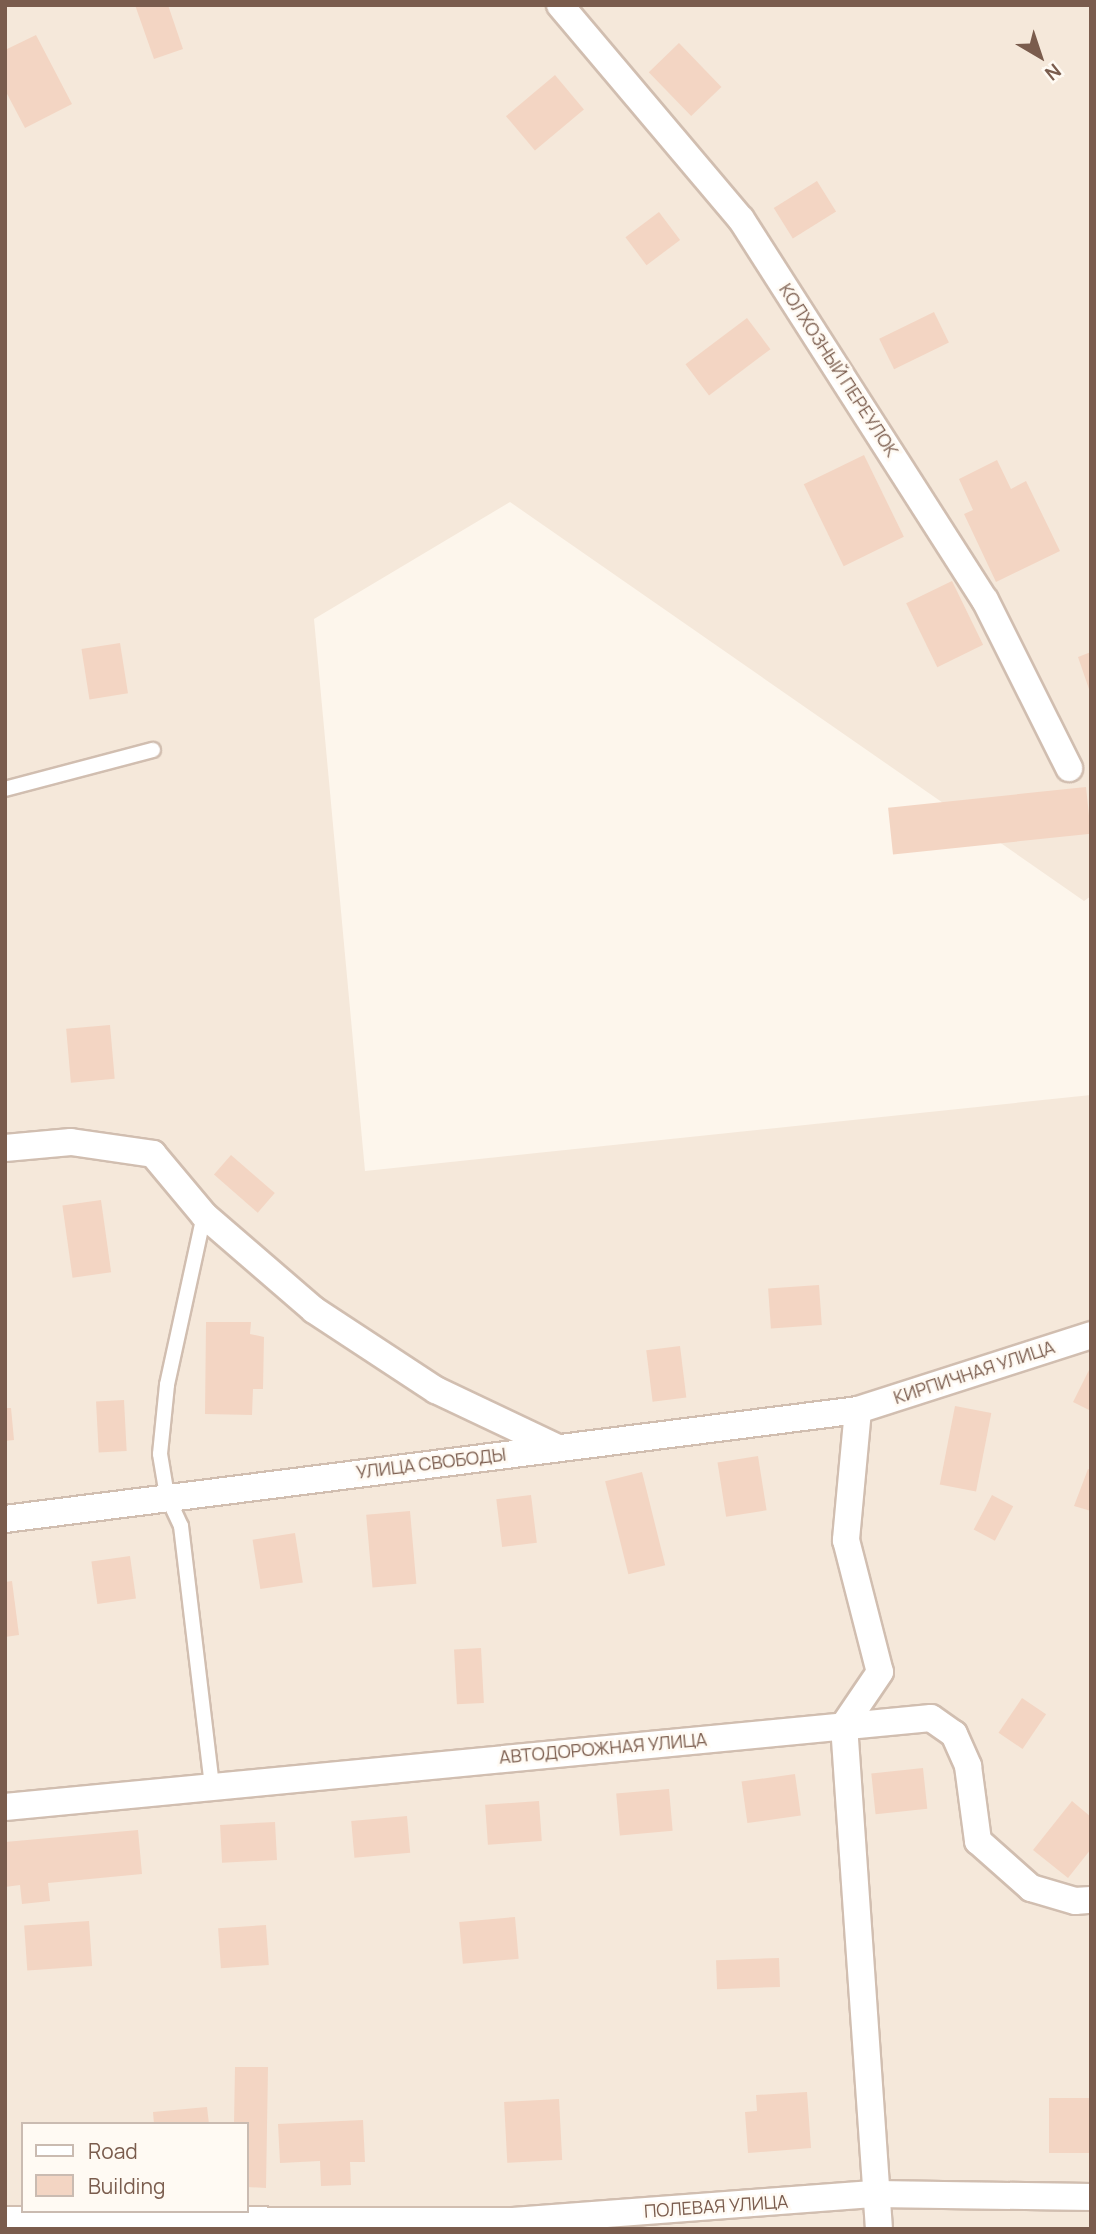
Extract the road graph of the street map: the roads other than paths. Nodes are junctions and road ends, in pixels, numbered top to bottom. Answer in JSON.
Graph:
{"nodes":[{"id":1,"x":560,"y":5,"type":"edge"},
{"id":2,"x":153,"y":750,"type":"dead end"},
{"id":3,"x":1069,"y":768,"type":"dead end"},
{"id":4,"x":5,"y":789,"type":"edge"},
{"id":5,"x":5,"y":1148,"type":"edge"},
{"id":6,"x":204,"y":1214,"type":"junction"},
{"id":7,"x":1091,"y":1335,"type":"edge"},
{"id":8,"x":858,"y":1410,"type":"junction"},
{"id":9,"x":557,"y":1447,"type":"junction"},
{"id":10,"x":167,"y":1496,"type":"junction"},
{"id":11,"x":5,"y":1519,"type":"edge"},
{"id":12,"x":844,"y":1725,"type":"junction"},
{"id":13,"x":212,"y":1785,"type":"junction"},
{"id":14,"x":5,"y":1807,"type":"edge"},
{"id":15,"x":1091,"y":1900,"type":"edge"},
{"id":16,"x":876,"y":2194,"type":"junction"},
{"id":17,"x":1091,"y":2197,"type":"edge"},
{"id":18,"x":5,"y":2220,"type":"edge"},
{"id":19,"x":879,"y":2229,"type":"edge"}],
"edges":[{"from":1,"to":3,"type":"street","name":"КОЛХОЗНЫЙ ПЕРЕУЛОК"},
{"from":2,"to":4,"type":"lane"},
{"from":5,"to":6,"type":"street"},
{"from":6,"to":9,"type":"street"},
{"from":6,"to":10,"type":"lane"},
{"from":7,"to":8,"type":"street","name":"КИРПИЧНАЯ УЛИЦА"},
{"from":8,"to":9,"type":"street","name":"УЛИЦА СВОБОДЫ"},
{"from":8,"to":12,"type":"street"},
{"from":9,"to":10,"type":"street","name":"УЛИЦА СВОБОДЫ"},
{"from":10,"to":11,"type":"street","name":"УЛИЦА СВОБОДЫ"},
{"from":10,"to":13,"type":"lane"},
{"from":12,"to":13,"type":"street","name":"АВТОДОРОЖНАЯ УЛИЦА"},
{"from":12,"to":15,"type":"street","name":"АВТОДОРОЖНАЯ УЛИЦА"},
{"from":12,"to":16,"type":"street"},
{"from":13,"to":14,"type":"street","name":"АВТОДОРОЖНАЯ УЛИЦА"},
{"from":16,"to":17,"type":"street","name":"ПОЛЕВАЯ УЛИЦА"},
{"from":16,"to":18,"type":"street","name":"ПОЛЕВАЯ УЛИЦА"},
{"from":16,"to":19,"type":"street"}]}
